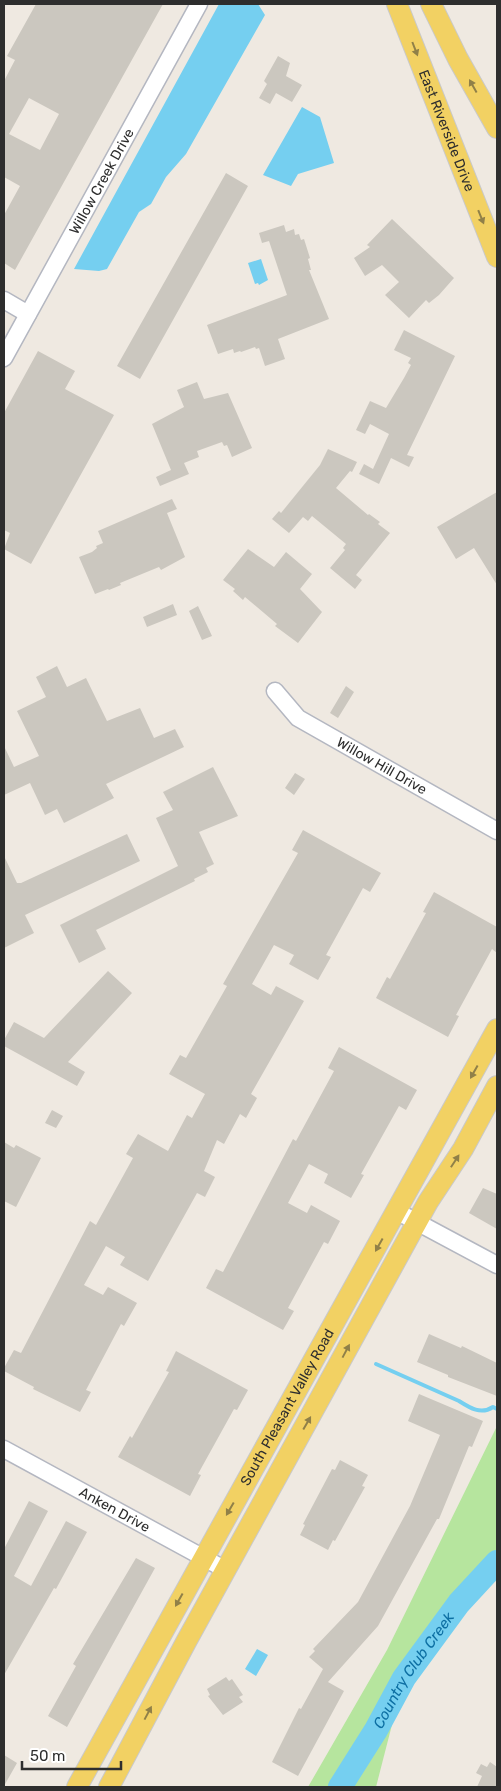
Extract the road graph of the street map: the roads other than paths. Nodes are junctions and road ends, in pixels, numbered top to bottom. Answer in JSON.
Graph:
{"nodes":[{"id":1,"x":199,"y":4,"type":"edge"},
{"id":2,"x":397,"y":4,"type":"edge"},
{"id":3,"x":431,"y":4,"type":"edge"},
{"id":4,"x":497,"y":128,"type":"edge"},
{"id":5,"x":497,"y":257,"type":"edge"},
{"id":6,"x":4,"y":300,"type":"edge"},
{"id":7,"x":28,"y":314,"type":"junction"},
{"id":8,"x":4,"y":358,"type":"edge"},
{"id":9,"x":274,"y":691,"type":"dead end"},
{"id":10,"x":497,"y":831,"type":"edge"},
{"id":11,"x":497,"y":1029,"type":"edge"},
{"id":12,"x":497,"y":1086,"type":"edge"},
{"id":13,"x":398,"y":1212,"type":"junction"},
{"id":14,"x":417,"y":1222,"type":"junction"},
{"id":15,"x":497,"y":1265,"type":"edge"},
{"id":16,"x":304,"y":1378,"type":"junction"},
{"id":17,"x":326,"y":1389,"type":"junction"},
{"id":18,"x":4,"y":1449,"type":"edge"},
{"id":19,"x":203,"y":1557,"type":"junction"},
{"id":20,"x":226,"y":1570,"type":"junction"},
{"id":21,"x":77,"y":1787,"type":"edge"},
{"id":22,"x":109,"y":1787,"type":"edge"}],
"edges":[{"from":1,"to":7,"type":"street","name":"Willow Creek Drive"},
{"from":2,"to":5,"type":"main road","name":"East Riverside Drive","one_way":true},
{"from":4,"to":3,"type":"main road","one_way":true},
{"from":6,"to":7,"type":"street"},
{"from":7,"to":8,"type":"street","name":"Willow Creek Drive"},
{"from":9,"to":10,"type":"street","name":"Willow Hill Drive"},
{"from":11,"to":13,"type":"main road","name":"South Pleasant Valley Road","one_way":true},
{"from":14,"to":12,"type":"main road","name":"South Pleasant Valley Road","one_way":true},
{"from":13,"to":14,"type":"street"},
{"from":13,"to":16,"type":"main road","name":"South Pleasant Valley Road","one_way":true},
{"from":14,"to":15,"type":"street"},
{"from":17,"to":14,"type":"main road","name":"South Pleasant Valley Road","one_way":true},
{"from":16,"to":17,"type":"main road"},
{"from":16,"to":19,"type":"main road","name":"South Pleasant Valley Road","one_way":true},
{"from":20,"to":17,"type":"main road","name":"South Pleasant Valley Road","one_way":true},
{"from":18,"to":19,"type":"street","name":"Anken Drive"},
{"from":19,"to":20,"type":"street","name":"Anken Drive"},
{"from":19,"to":21,"type":"main road","name":"South Pleasant Valley Road","one_way":true},
{"from":22,"to":20,"type":"main road","name":"South Pleasant Valley Road","one_way":true}]}
